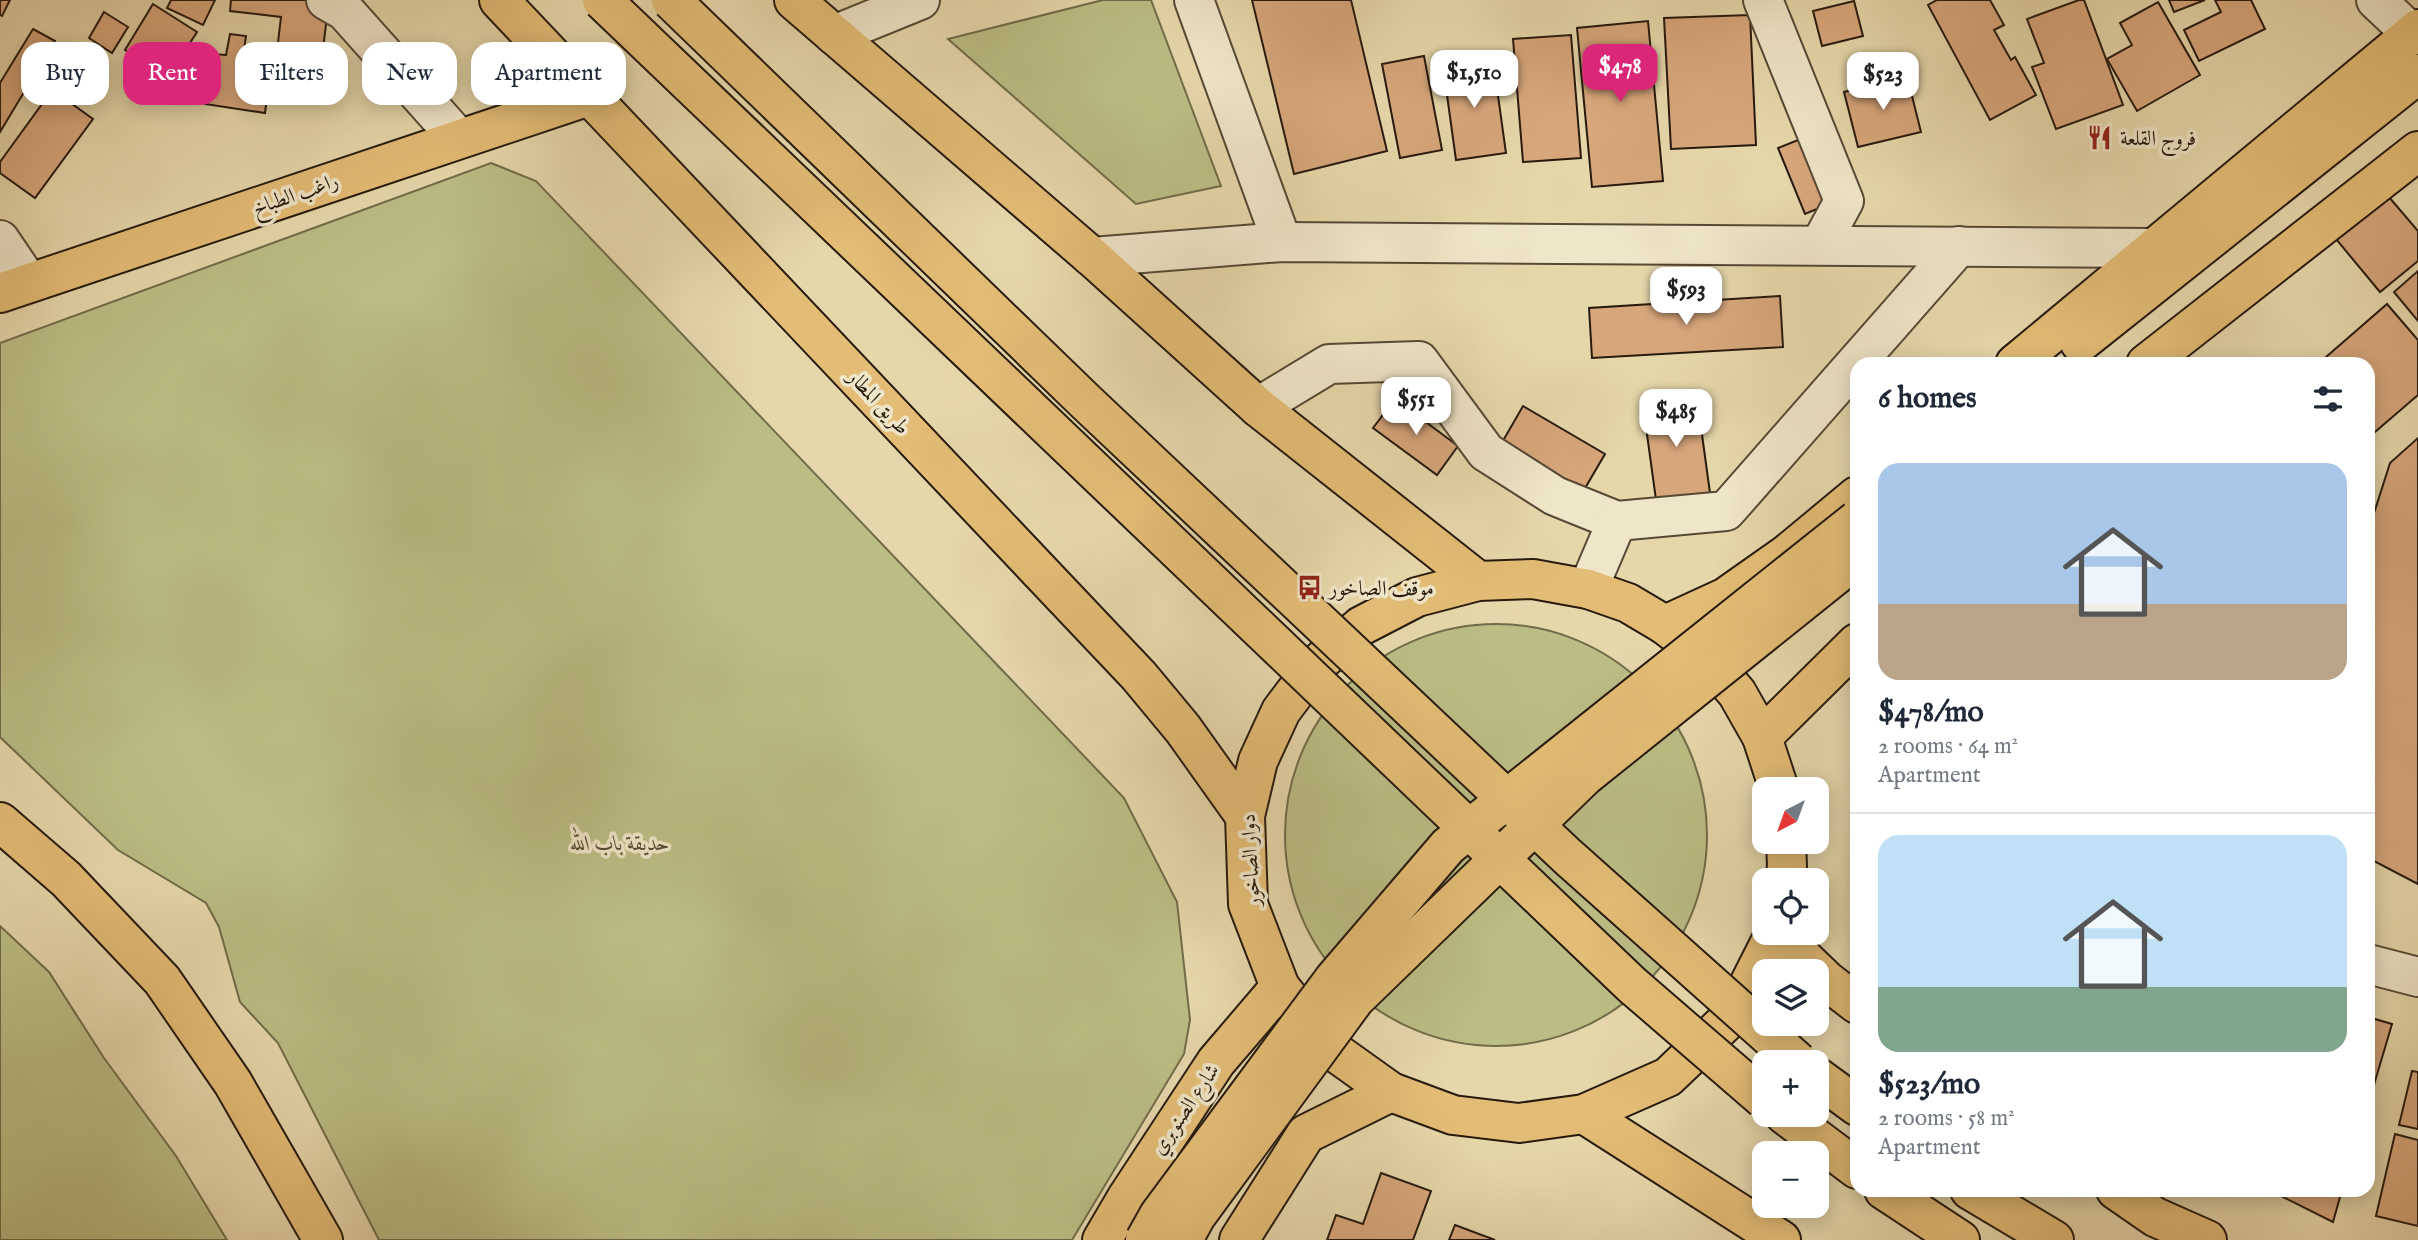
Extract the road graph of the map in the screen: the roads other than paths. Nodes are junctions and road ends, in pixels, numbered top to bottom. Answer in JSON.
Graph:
{"nodes":[{"id":1,"x":326,"y":0,"type":"edge"},
{"id":2,"x":499,"y":0,"type":"edge"},
{"id":3,"x":602,"y":0,"type":"edge"},
{"id":4,"x":671,"y":0,"type":"edge"},
{"id":5,"x":794,"y":0,"type":"edge"},
{"id":6,"x":920,"y":0,"type":"edge"},
{"id":7,"x":1194,"y":0,"type":"edge"},
{"id":8,"x":1763,"y":0,"type":"edge"},
{"id":9,"x":2376,"y":0,"type":"edge"},
{"id":10,"x":2415,"y":31,"type":"edge"},
{"id":11,"x":834,"y":35,"type":"junction"},
{"id":12,"x":538,"y":42,"type":"edge"},
{"id":13,"x":2418,"y":74,"type":"edge"},
{"id":14,"x":2418,"y":102,"type":"edge"},
{"id":15,"x":562,"y":105,"type":"edge"},
{"id":16,"x":598,"y":105,"type":"edge"},
{"id":17,"x":459,"y":139,"type":"junction"},
{"id":18,"x":2418,"y":151,"type":"edge"},
{"id":19,"x":0,"y":240,"type":"edge"},
{"id":20,"x":1282,"y":242,"type":"junction"},
{"id":21,"x":1820,"y":245,"type":"junction"},
{"id":22,"x":1959,"y":246,"type":"junction"},
{"id":23,"x":2155,"y":248,"type":"junction"},
{"id":24,"x":1092,"y":257,"type":"junction"},
{"id":25,"x":15,"y":288,"type":"edge"},
{"id":26,"x":1861,"y":357,"type":"edge"},
{"id":27,"x":2023,"y":357,"type":"edge"},
{"id":28,"x":2063,"y":357,"type":"edge"},
{"id":29,"x":2105,"y":357,"type":"edge"},
{"id":30,"x":2155,"y":357,"type":"edge"},
{"id":31,"x":1850,"y":370,"type":"edge"},
{"id":32,"x":1258,"y":407,"type":"junction"},
{"id":33,"x":1850,"y":502,"type":"edge"},
{"id":34,"x":1617,"y":522,"type":"junction"},
{"id":35,"x":1850,"y":526,"type":"edge"},
{"id":36,"x":1850,"y":564,"type":"edge"},
{"id":37,"x":1478,"y":581,"type":"junction"},
{"id":38,"x":1588,"y":589,"type":"junction"},
{"id":39,"x":1665,"y":625,"type":"junction"},
{"id":40,"x":1850,"y":650,"type":"edge"},
{"id":41,"x":1762,"y":737,"type":"junction"},
{"id":42,"x":1775,"y":777,"type":"edge"},
{"id":43,"x":1245,"y":816,"type":"junction"},
{"id":44,"x":0,"y":822,"type":"edge"},
{"id":45,"x":1770,"y":945,"type":"edge"},
{"id":46,"x":1789,"y":945,"type":"edge"},
{"id":47,"x":2375,"y":966,"type":"edge"},
{"id":48,"x":2418,"y":977,"type":"edge"},
{"id":49,"x":1280,"y":987,"type":"junction"},
{"id":50,"x":1850,"y":999,"type":"edge"},
{"id":51,"x":1785,"y":1050,"type":"edge"},
{"id":52,"x":1829,"y":1086,"type":"edge"},
{"id":53,"x":1752,"y":1089,"type":"edge"},
{"id":54,"x":1391,"y":1092,"type":"junction"},
{"id":55,"x":1850,"y":1101,"type":"edge"},
{"id":56,"x":1584,"y":1114,"type":"junction"},
{"id":57,"x":1801,"y":1127,"type":"edge"},
{"id":58,"x":1850,"y":1164,"type":"edge"},
{"id":59,"x":1895,"y":1197,"type":"edge"},
{"id":60,"x":1982,"y":1197,"type":"edge"},
{"id":61,"x":2126,"y":1197,"type":"edge"},
{"id":62,"x":1126,"y":1199,"type":"junction"},
{"id":63,"x":323,"y":1240,"type":"edge"},
{"id":64,"x":1102,"y":1240,"type":"edge"},
{"id":65,"x":1145,"y":1240,"type":"edge"},
{"id":66,"x":1183,"y":1240,"type":"edge"},
{"id":67,"x":1190,"y":1240,"type":"edge"},
{"id":68,"x":1238,"y":1240,"type":"edge"},
{"id":69,"x":1781,"y":1240,"type":"edge"},
{"id":70,"x":1960,"y":1240,"type":"edge"},
{"id":71,"x":2053,"y":1240,"type":"edge"},
{"id":72,"x":2207,"y":1240,"type":"edge"}],
"edges":[{"from":1,"to":17,"type":"street"},
{"from":2,"to":12,"type":"main road","name":"طريق المطار"},
{"from":3,"to":53,"type":"main road","bridge":true},
{"from":4,"to":51,"type":"main road","bridge":true},
{"from":5,"to":11,"type":"main road"},
{"from":6,"to":11,"type":"street"},
{"from":7,"to":20,"type":"street"},
{"from":8,"to":21,"type":"street"},
{"from":9,"to":10,"type":"street"},
{"from":10,"to":23,"type":"main road"},
{"from":11,"to":24,"type":"main road"},
{"from":13,"to":28,"type":"main road"},
{"from":14,"to":29,"type":"main road"},
{"from":15,"to":17,"type":"main road","name":"راغب الطباخ"},
{"from":16,"to":43,"type":"main road","name":"طريق المطار"},
{"from":17,"to":25,"type":"main road","name":"راغب الطباخ"},
{"from":18,"to":30,"type":"main road"},
{"from":19,"to":25,"type":"street"},
{"from":20,"to":21,"type":"street"},
{"from":20,"to":24,"type":"street"},
{"from":21,"to":22,"type":"street"},
{"from":22,"to":23,"type":"street"},
{"from":22,"to":26,"type":"street"},
{"from":23,"to":27,"type":"main road"},
{"from":24,"to":32,"type":"main road"},
{"from":31,"to":34,"type":"street"},
{"from":32,"to":34,"type":"street"},
{"from":32,"to":37,"type":"main road"},
{"from":33,"to":39,"type":"main road"},
{"from":34,"to":38,"type":"street"},
{"from":35,"to":65,"type":"main road","bridge":true},
{"from":36,"to":66,"type":"main road","bridge":true},
{"from":37,"to":38,"type":"main road","name":"دوار الصاخور"},
{"from":37,"to":43,"type":"main road","name":"دوار الصاخور"},
{"from":38,"to":39,"type":"main road","name":"دوار الصاخور"},
{"from":39,"to":41,"type":"main road","name":"دوار الصاخور"},
{"from":40,"to":41,"type":"main road"},
{"from":41,"to":42,"type":"main road","name":"دوار الصاخور"},
{"from":43,"to":49,"type":"main road","name":"دوار الصاخور"},
{"from":44,"to":63,"type":"main road"},
{"from":45,"to":56,"type":"main road","name":"دوار الصاخور"},
{"from":46,"to":50,"type":"main road"},
{"from":47,"to":48,"type":"street"},
{"from":49,"to":54,"type":"main road","name":"دوار الصاخور"},
{"from":49,"to":62,"type":"main road","name":"شارع الصنوبري"},
{"from":52,"to":55,"type":"main road"},
{"from":54,"to":56,"type":"main road","name":"دوار الصاخور"},
{"from":54,"to":68,"type":"main road"},
{"from":56,"to":69,"type":"main road"},
{"from":57,"to":58,"type":"main road"},
{"from":59,"to":70,"type":"main road"},
{"from":60,"to":71,"type":"main road"},
{"from":61,"to":72,"type":"main road"},
{"from":62,"to":64,"type":"main road","name":"شارع الصنوبري"},
{"from":62,"to":67,"type":"main road"}]}
